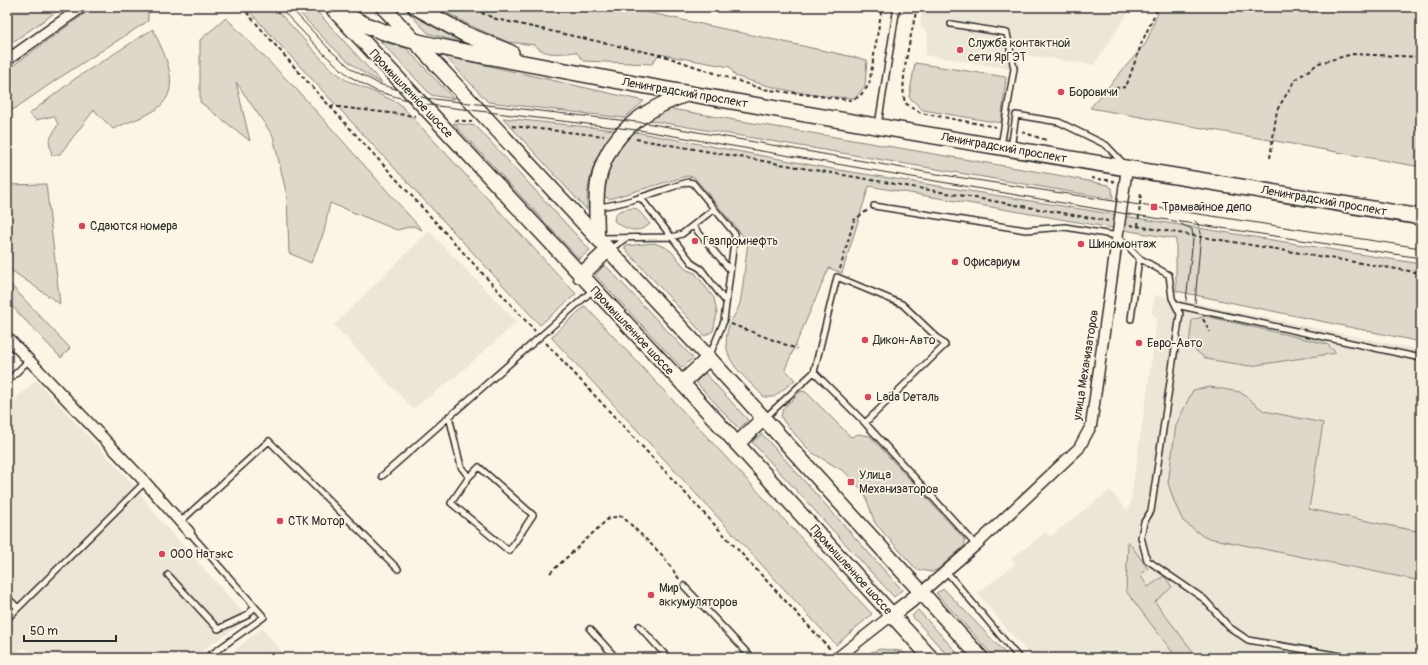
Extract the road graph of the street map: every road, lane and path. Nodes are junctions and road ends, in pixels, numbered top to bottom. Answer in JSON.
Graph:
{"nodes":[{"id":1,"x":82,"y":7,"type":"edge"},
{"id":2,"x":331,"y":7,"type":"edge"},
{"id":3,"x":334,"y":7,"type":"edge"},
{"id":4,"x":382,"y":7,"type":"edge"},
{"id":5,"x":416,"y":7,"type":"edge"},
{"id":6,"x":477,"y":7,"type":"edge"},
{"id":7,"x":882,"y":7,"type":"edge"},
{"id":8,"x":897,"y":7,"type":"edge"},
{"id":9,"x":917,"y":7,"type":"edge"},
{"id":10,"x":1158,"y":7,"type":"edge"},
{"id":11,"x":952,"y":24,"type":"dead end"},
{"id":12,"x":412,"y":39,"type":"junction"},
{"id":13,"x":1421,"y":57,"type":"edge"},
{"id":14,"x":7,"y":60,"type":"edge"},
{"id":15,"x":587,"y":76,"type":"junction"},
{"id":16,"x":1101,"y":90,"type":"dead end"},
{"id":17,"x":688,"y":94,"type":"junction"},
{"id":18,"x":330,"y":106,"type":"dead end"},
{"id":19,"x":433,"y":118,"type":"junction"},
{"id":20,"x":491,"y":124,"type":"junction"},
{"id":21,"x":878,"y":126,"type":"junction"},
{"id":22,"x":1004,"y":128,"type":"junction"},
{"id":23,"x":1014,"y":130,"type":"junction"},
{"id":24,"x":620,"y":137,"type":"junction"},
{"id":25,"x":1051,"y":141,"type":"dead end"},
{"id":26,"x":1006,"y":148,"type":"junction"},
{"id":27,"x":1270,"y":158,"type":"dead end"},
{"id":28,"x":1127,"y":168,"type":"junction"},
{"id":29,"x":1091,"y":178,"type":"dead end"},
{"id":30,"x":1112,"y":188,"type":"dead end"},
{"id":31,"x":1141,"y":193,"type":"dead end"},
{"id":32,"x":640,"y":197,"type":"junction"},
{"id":33,"x":874,"y":206,"type":"joint"},
{"id":34,"x":596,"y":207,"type":"junction"},
{"id":35,"x":714,"y":209,"type":"junction"},
{"id":36,"x":1421,"y":217,"type":"edge"},
{"id":37,"x":1120,"y":223,"type":"junction"},
{"id":38,"x":693,"y":226,"type":"junction"},
{"id":39,"x":1138,"y":226,"type":"junction"},
{"id":40,"x":1118,"y":236,"type":"junction"},
{"id":41,"x":672,"y":237,"type":"junction"},
{"id":42,"x":597,"y":238,"type":"junction"},
{"id":43,"x":626,"y":238,"type":"junction"},
{"id":44,"x":608,"y":250,"type":"junction"},
{"id":45,"x":1139,"y":258,"type":"junction"},
{"id":46,"x":730,"y":270,"type":"junction"},
{"id":47,"x":1421,"y":273,"type":"edge"},
{"id":48,"x":580,"y":276,"type":"junction"},
{"id":49,"x":837,"y":277,"type":"junction"},
{"id":50,"x":593,"y":290,"type":"junction"},
{"id":51,"x":726,"y":302,"type":"junction"},
{"id":52,"x":1176,"y":305,"type":"junction"},
{"id":53,"x":1131,"y":319,"type":"dead end"},
{"id":54,"x":724,"y":321,"type":"junction"},
{"id":55,"x":7,"y":337,"type":"edge"},
{"id":56,"x":796,"y":349,"type":"dead end"},
{"id":57,"x":709,"y":358,"type":"junction"},
{"id":58,"x":1421,"y":358,"type":"edge"},
{"id":59,"x":29,"y":360,"type":"junction"},
{"id":60,"x":814,"y":372,"type":"junction"},
{"id":61,"x":7,"y":382,"type":"edge"},
{"id":62,"x":682,"y":383,"type":"junction"},
{"id":63,"x":450,"y":416,"type":"junction"},
{"id":64,"x":764,"y":418,"type":"junction"},
{"id":65,"x":865,"y":423,"type":"junction"},
{"id":66,"x":737,"y":444,"type":"junction"},
{"id":67,"x":382,"y":476,"type":"dead end"},
{"id":68,"x":469,"y":477,"type":"junction"},
{"id":69,"x":145,"y":482,"type":"junction"},
{"id":70,"x":180,"y":522,"type":"junction"},
{"id":71,"x":189,"y":532,"type":"joint"},
{"id":72,"x":976,"y":544,"type":"junction"},
{"id":73,"x":398,"y":569,"type":"dead end"},
{"id":74,"x":946,"y":571,"type":"junction"},
{"id":75,"x":550,"y":573,"type":"dead end"},
{"id":76,"x":168,"y":575,"type":"dead end"},
{"id":77,"x":684,"y":586,"type":"joint"},
{"id":78,"x":922,"y":592,"type":"junction"},
{"id":79,"x":7,"y":598,"type":"edge"},
{"id":80,"x":255,"y":607,"type":"junction"},
{"id":81,"x":18,"y":608,"type":"junction"},
{"id":82,"x":892,"y":615,"type":"junction"},
{"id":83,"x":7,"y":619,"type":"edge"},
{"id":84,"x":639,"y":626,"type":"dead end"},
{"id":85,"x":590,"y":629,"type":"dead end"},
{"id":86,"x":206,"y":658,"type":"edge"},
{"id":87,"x":616,"y":658,"type":"edge"},
{"id":88,"x":668,"y":658,"type":"edge"},
{"id":89,"x":752,"y":658,"type":"edge"},
{"id":90,"x":837,"y":658,"type":"edge"},
{"id":91,"x":931,"y":658,"type":"edge"},
{"id":92,"x":981,"y":658,"type":"edge"},
{"id":93,"x":1019,"y":658,"type":"edge"},
{"id":94,"x":1353,"y":658,"type":"edge"}],
"edges":[{"from":1,"to":14,"type":"street"},
{"from":2,"to":19,"type":"main road","name":"Промышленное шоссе"},
{"from":3,"to":12,"type":"main road","name":"Ленинградский проспект"},
{"from":4,"to":12,"type":"main road"},
{"from":5,"to":15,"type":"main road","name":"Ленинградский проспект"},
{"from":6,"to":7,"type":"path"},
{"from":8,"to":21,"type":"lane"},
{"from":9,"to":22,"type":"path"},
{"from":10,"to":16,"type":"path"},
{"from":11,"to":22,"type":"lane"},
{"from":12,"to":15,"type":"main road","name":"Ленинградский проспект"},
{"from":12,"to":20,"type":"main road"},
{"from":13,"to":27,"type":"path"},
{"from":15,"to":17,"type":"main road","name":"Ленинградский проспект"},
{"from":17,"to":21,"type":"main road","name":"Ленинградский проспект"},
{"from":17,"to":24,"type":"main road"},
{"from":18,"to":19,"type":"path"},
{"from":19,"to":20,"type":"path"},
{"from":19,"to":48,"type":"main road","name":"Промышленное шоссе"},
{"from":20,"to":24,"type":"path"},
{"from":20,"to":42,"type":"main road"},
{"from":21,"to":26,"type":"main road","name":"Ленинградский проспект"},
{"from":22,"to":26,"type":"lane"},
{"from":23,"to":25,"type":"path"},
{"from":23,"to":26,"type":"lane"},
{"from":23,"to":28,"type":"lane"},
{"from":24,"to":34,"type":"main road"},
{"from":24,"to":37,"type":"path"},
{"from":26,"to":28,"type":"main road","name":"Ленинградский проспект"},
{"from":28,"to":36,"type":"main road","name":"Ленинградский проспект"},
{"from":28,"to":37,"type":"street","name":"улица Механизаторов"},
{"from":29,"to":30,"type":"path"},
{"from":31,"to":39,"type":"path"},
{"from":32,"to":34,"type":"lane"},
{"from":32,"to":35,"type":"lane"},
{"from":32,"to":41,"type":"lane"},
{"from":33,"to":40,"type":"lane"},
{"from":33,"to":49,"type":"path"},
{"from":34,"to":42,"type":"main road"},
{"from":35,"to":38,"type":"lane"},
{"from":35,"to":46,"type":"lane"},
{"from":37,"to":39,"type":"path"},
{"from":37,"to":40,"type":"street","name":"улица Механизаторов"},
{"from":38,"to":41,"type":"lane"},
{"from":38,"to":46,"type":"lane"},
{"from":39,"to":47,"type":"path"},
{"from":40,"to":45,"type":"lane"},
{"from":40,"to":72,"type":"street","name":"улица Механизаторов"},
{"from":41,"to":43,"type":"lane"},
{"from":41,"to":51,"type":"lane"},
{"from":42,"to":43,"type":"lane"},
{"from":42,"to":44,"type":"main road"},
{"from":43,"to":44,"type":"lane"},
{"from":44,"to":48,"type":"main road"},
{"from":44,"to":57,"type":"main road"},
{"from":45,"to":52,"type":"lane"},
{"from":45,"to":53,"type":"lane"},
{"from":46,"to":51,"type":"lane"},
{"from":48,"to":50,"type":"main road","name":"Промышленное шоссе"},
{"from":49,"to":60,"type":"lane"},
{"from":49,"to":65,"type":"lane"},
{"from":50,"to":62,"type":"main road","name":"Промышленное шоссе"},
{"from":50,"to":63,"type":"lane"},
{"from":51,"to":54,"type":"lane"},
{"from":52,"to":58,"type":"lane"},
{"from":52,"to":94,"type":"lane"},
{"from":54,"to":56,"type":"path"},
{"from":54,"to":57,"type":"lane"},
{"from":55,"to":59,"type":"street"},
{"from":57,"to":62,"type":"main road"},
{"from":57,"to":64,"type":"main road"},
{"from":59,"to":61,"type":"lane"},
{"from":59,"to":69,"type":"street"},
{"from":60,"to":64,"type":"lane"},
{"from":60,"to":65,"type":"lane"},
{"from":62,"to":66,"type":"main road","name":"Промышленное шоссе"},
{"from":63,"to":67,"type":"lane"},
{"from":63,"to":68,"type":"lane"},
{"from":64,"to":66,"type":"main road"},
{"from":64,"to":78,"type":"main road"},
{"from":65,"to":72,"type":"lane"},
{"from":66,"to":82,"type":"main road","name":"Промышленное шоссе"},
{"from":68,"to":68,"type":"lane"},
{"from":69,"to":70,"type":"street"},
{"from":69,"to":81,"type":"lane"},
{"from":70,"to":71,"type":"street"},
{"from":70,"to":73,"type":"lane"},
{"from":71,"to":80,"type":"lane"},
{"from":72,"to":74,"type":"street","name":"улица Механизаторов"},
{"from":74,"to":78,"type":"street","name":"улица Механизаторов"},
{"from":74,"to":93,"type":"lane"},
{"from":75,"to":77,"type":"path"},
{"from":76,"to":80,"type":"lane"},
{"from":77,"to":89,"type":"lane"},
{"from":78,"to":82,"type":"main road"},
{"from":78,"to":92,"type":"main road"},
{"from":79,"to":81,"type":"lane"},
{"from":80,"to":86,"type":"lane"},
{"from":81,"to":83,"type":"lane"},
{"from":82,"to":90,"type":"street"},
{"from":82,"to":91,"type":"main road","name":"Промышленное шоссе"},
{"from":84,"to":88,"type":"lane"},
{"from":85,"to":87,"type":"lane"}]}
